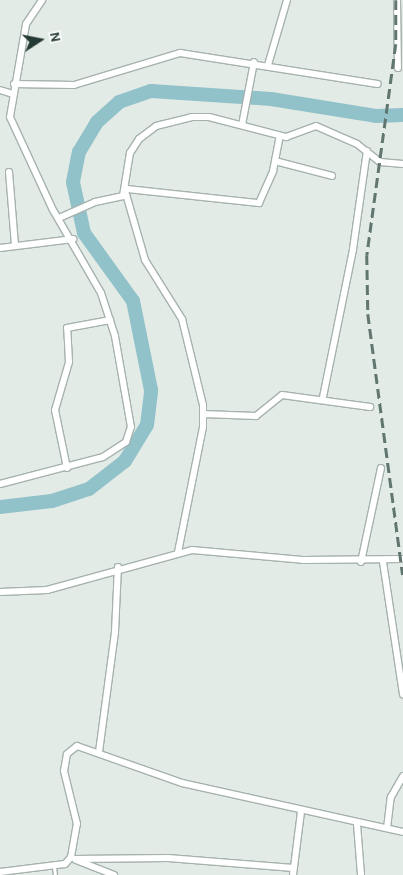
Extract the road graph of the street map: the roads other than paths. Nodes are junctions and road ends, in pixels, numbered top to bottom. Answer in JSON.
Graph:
{"nodes":[{"id":1,"x":42,"y":0,"type":"edge"},
{"id":2,"x":287,"y":0,"type":"edge"},
{"id":3,"x":397,"y":0,"type":"edge"},
{"id":4,"x":254,"y":62,"type":"junction"},
{"id":5,"x":268,"y":64,"type":"junction"},
{"id":6,"x":398,"y":68,"type":"dead end"},
{"id":7,"x":14,"y":84,"type":"junction"},
{"id":8,"x":378,"y":84,"type":"dead end"},
{"id":9,"x":0,"y":90,"type":"edge"},
{"id":10,"x":12,"y":94,"type":"junction"},
{"id":11,"x":242,"y":125,"type":"junction"},
{"id":12,"x":280,"y":136,"type":"junction"},
{"id":13,"x":366,"y":151,"type":"junction"},
{"id":14,"x":275,"y":161,"type":"junction"},
{"id":15,"x":403,"y":164,"type":"edge"},
{"id":16,"x":9,"y":172,"type":"dead end"},
{"id":17,"x":332,"y":176,"type":"dead end"},
{"id":18,"x":126,"y":191,"type":"junction"},
{"id":19,"x":59,"y":218,"type":"junction"},
{"id":20,"x":73,"y":239,"type":"junction"},
{"id":21,"x":15,"y":245,"type":"junction"},
{"id":22,"x":0,"y":248,"type":"edge"},
{"id":23,"x":110,"y":320,"type":"junction"},
{"id":24,"x":323,"y":397,"type":"junction"},
{"id":25,"x":370,"y":407,"type":"dead end"},
{"id":26,"x":204,"y":414,"type":"junction"},
{"id":27,"x":67,"y":468,"type":"junction"},
{"id":28,"x":381,"y":468,"type":"dead end"},
{"id":29,"x":0,"y":484,"type":"edge"},
{"id":30,"x":178,"y":552,"type":"junction"},
{"id":31,"x":403,"y":559,"type":"edge"},
{"id":32,"x":361,"y":562,"type":"junction"},
{"id":33,"x":383,"y":562,"type":"junction"},
{"id":34,"x":118,"y":567,"type":"junction"},
{"id":35,"x":0,"y":592,"type":"edge"},
{"id":36,"x":403,"y":694,"type":"edge"},
{"id":37,"x":99,"y":752,"type":"junction"},
{"id":38,"x":403,"y":776,"type":"edge"},
{"id":39,"x":301,"y":812,"type":"junction"},
{"id":40,"x":357,"y":824,"type":"junction"},
{"id":41,"x":387,"y":828,"type":"junction"},
{"id":42,"x":403,"y":832,"type":"edge"},
{"id":43,"x":73,"y":858,"type":"junction"},
{"id":44,"x":54,"y":866,"type":"junction"},
{"id":45,"x":294,"y":871,"type":"edge"},
{"id":46,"x":0,"y":872,"type":"edge"},
{"id":47,"x":55,"y":875,"type":"edge"},
{"id":48,"x":114,"y":875,"type":"edge"},
{"id":49,"x":360,"y":875,"type":"edge"}],
"edges":[{"from":1,"to":7,"type":"street"},
{"from":2,"to":5,"type":"street"},
{"from":3,"to":6,"type":"street"},
{"from":4,"to":5,"type":"street"},
{"from":4,"to":7,"type":"street"},
{"from":4,"to":11,"type":"street"},
{"from":5,"to":8,"type":"street"},
{"from":7,"to":10,"type":"street"},
{"from":9,"to":10,"type":"street"},
{"from":10,"to":19,"type":"street"},
{"from":11,"to":12,"type":"street"},
{"from":11,"to":18,"type":"street"},
{"from":12,"to":13,"type":"street"},
{"from":12,"to":14,"type":"street"},
{"from":13,"to":15,"type":"street"},
{"from":13,"to":24,"type":"street"},
{"from":14,"to":17,"type":"street"},
{"from":14,"to":18,"type":"street"},
{"from":16,"to":21,"type":"street"},
{"from":18,"to":19,"type":"street"},
{"from":18,"to":26,"type":"street"},
{"from":19,"to":20,"type":"street"},
{"from":20,"to":21,"type":"street"},
{"from":20,"to":23,"type":"street"},
{"from":21,"to":22,"type":"street"},
{"from":23,"to":27,"type":"street"},
{"from":23,"to":27,"type":"street"},
{"from":24,"to":25,"type":"street"},
{"from":24,"to":26,"type":"street"},
{"from":26,"to":30,"type":"street"},
{"from":27,"to":29,"type":"street"},
{"from":28,"to":32,"type":"street"},
{"from":30,"to":32,"type":"street"},
{"from":30,"to":34,"type":"street"},
{"from":31,"to":33,"type":"street"},
{"from":32,"to":33,"type":"street"},
{"from":33,"to":36,"type":"street"},
{"from":34,"to":35,"type":"street"},
{"from":34,"to":37,"type":"street"},
{"from":37,"to":39,"type":"street"},
{"from":37,"to":43,"type":"street"},
{"from":38,"to":41,"type":"street"},
{"from":39,"to":40,"type":"street"},
{"from":39,"to":45,"type":"street"},
{"from":40,"to":41,"type":"street"},
{"from":40,"to":49,"type":"street"},
{"from":41,"to":42,"type":"street"},
{"from":43,"to":44,"type":"street"},
{"from":43,"to":45,"type":"street"},
{"from":43,"to":48,"type":"street"},
{"from":44,"to":46,"type":"street"},
{"from":44,"to":47,"type":"lane"}]}
